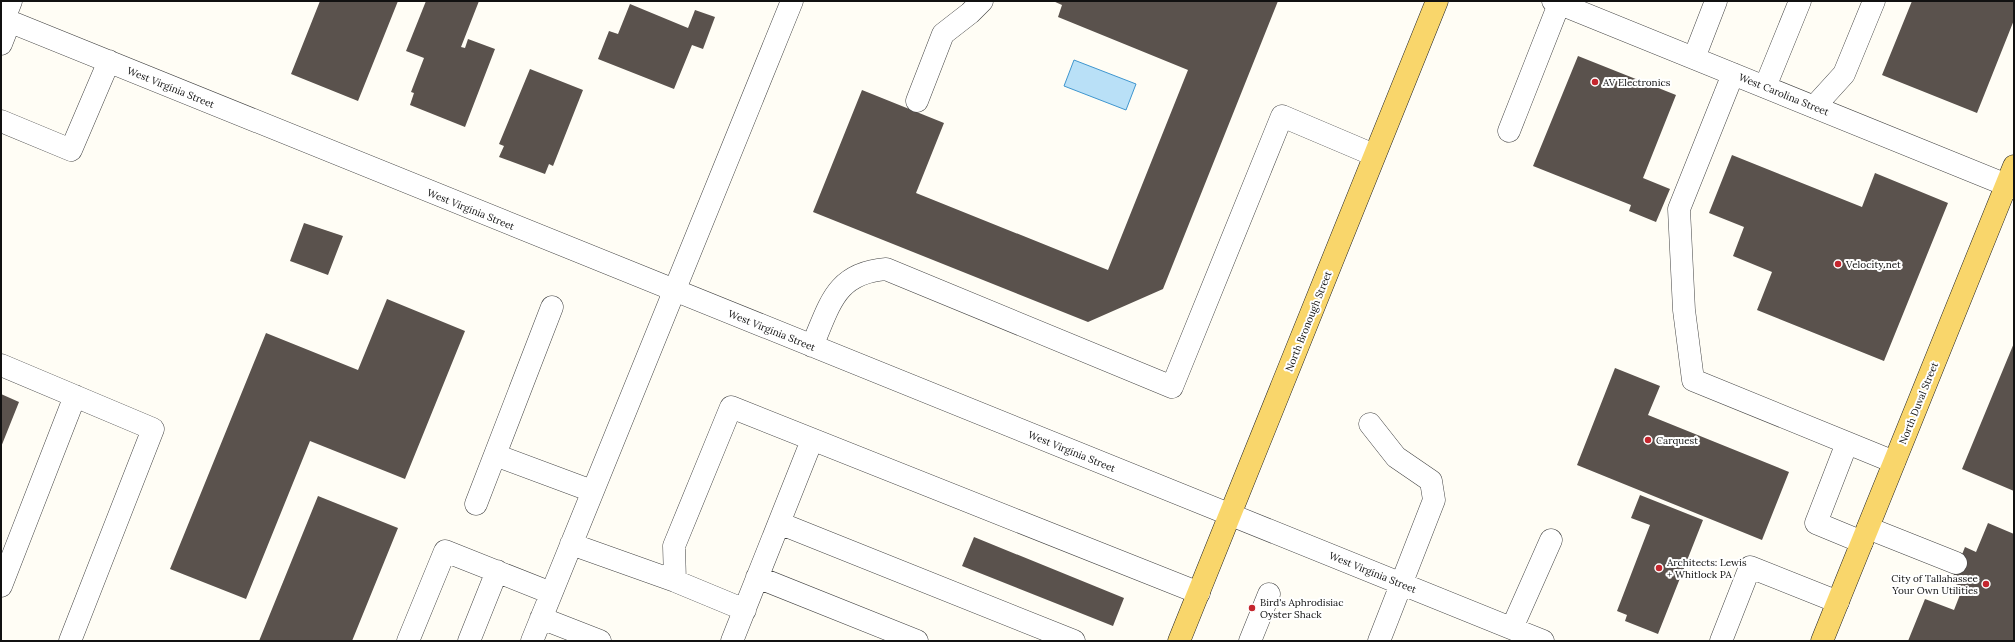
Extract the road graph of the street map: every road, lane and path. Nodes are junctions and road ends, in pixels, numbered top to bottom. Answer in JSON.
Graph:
{"nodes":[{"id":1,"x":792,"y":1,"type":"edge"},
{"id":2,"x":982,"y":1,"type":"edge"},
{"id":3,"x":1437,"y":1,"type":"edge"},
{"id":4,"x":1716,"y":1,"type":"edge"},
{"id":5,"x":1800,"y":1,"type":"edge"},
{"id":6,"x":1874,"y":1,"type":"edge"},
{"id":7,"x":1556,"y":2,"type":"edge"},
{"id":8,"x":6,"y":15,"type":"edge"},
{"id":9,"x":1,"y":44,"type":"edge"},
{"id":10,"x":1694,"y":58,"type":"junction"},
{"id":11,"x":109,"y":62,"type":"junction"},
{"id":12,"x":1732,"y":74,"type":"junction"},
{"id":13,"x":1765,"y":87,"type":"junction"},
{"id":14,"x":917,"y":101,"type":"dead end"},
{"id":15,"x":1814,"y":107,"type":"junction"},
{"id":16,"x":1,"y":121,"type":"edge"},
{"id":17,"x":1509,"y":132,"type":"dead end"},
{"id":18,"x":1374,"y":155,"type":"junction"},
{"id":19,"x":2011,"y":179,"type":"edge"},
{"id":20,"x":674,"y":291,"type":"junction"},
{"id":21,"x":552,"y":308,"type":"dead end"},
{"id":22,"x":812,"y":346,"type":"junction"},
{"id":23,"x":1,"y":365,"type":"edge"},
{"id":24,"x":75,"y":396,"type":"junction"},
{"id":25,"x":1370,"y":424,"type":"dead end"},
{"id":26,"x":812,"y":440,"type":"junction"},
{"id":27,"x":1847,"y":443,"type":"junction"},
{"id":28,"x":495,"y":455,"type":"junction"},
{"id":29,"x":1894,"y":462,"type":"junction"},
{"id":30,"x":592,"y":491,"type":"junction"},
{"id":31,"x":476,"y":504,"type":"dead end"},
{"id":32,"x":1230,"y":514,"type":"junction"},
{"id":33,"x":779,"y":523,"type":"junction"},
{"id":34,"x":1865,"y":535,"type":"junction"},
{"id":35,"x":1551,"y":540,"type":"dead end"},
{"id":36,"x":571,"y":544,"type":"junction"},
{"id":37,"x":1956,"y":563,"type":"dead end"},
{"id":38,"x":497,"y":571,"type":"junction"},
{"id":39,"x":757,"y":577,"type":"junction"},
{"id":40,"x":675,"y":581,"type":"junction"},
{"id":41,"x":1400,"y":583,"type":"junction"},
{"id":42,"x":1,"y":586,"type":"edge"},
{"id":43,"x":551,"y":593,"type":"junction"},
{"id":44,"x":1199,"y":593,"type":"junction"},
{"id":45,"x":1268,"y":594,"type":"dead end"},
{"id":46,"x":1838,"y":602,"type":"junction"},
{"id":47,"x":745,"y":610,"type":"junction"},
{"id":48,"x":541,"y":618,"type":"junction"},
{"id":49,"x":1512,"y":628,"type":"junction"},
{"id":50,"x":70,"y":641,"type":"edge"},
{"id":51,"x":408,"y":641,"type":"edge"},
{"id":52,"x":469,"y":641,"type":"edge"},
{"id":53,"x":532,"y":641,"type":"edge"},
{"id":54,"x":600,"y":641,"type":"edge"},
{"id":55,"x":732,"y":641,"type":"edge"},
{"id":56,"x":917,"y":641,"type":"edge"},
{"id":57,"x":1074,"y":641,"type":"edge"},
{"id":58,"x":1179,"y":641,"type":"edge"},
{"id":59,"x":1250,"y":641,"type":"edge"},
{"id":60,"x":1379,"y":641,"type":"edge"},
{"id":61,"x":1543,"y":641,"type":"edge"},
{"id":62,"x":1721,"y":641,"type":"edge"},
{"id":63,"x":1822,"y":641,"type":"edge"}],
"edges":[{"from":1,"to":20,"type":"street"},
{"from":2,"to":14,"type":"street"},
{"from":3,"to":18,"type":"main road","name":"North Bronough Street"},
{"from":4,"to":10,"type":"street"},
{"from":5,"to":13,"type":"street"},
{"from":6,"to":15,"type":"street"},
{"from":7,"to":10,"type":"street","name":"West Carolina Street"},
{"from":7,"to":17,"type":"street"},
{"from":8,"to":9,"type":"street"},
{"from":8,"to":11,"type":"street","name":"West Virginia Street"},
{"from":10,"to":12,"type":"street","name":"West Carolina Street"},
{"from":11,"to":16,"type":"street"},
{"from":11,"to":20,"type":"street","name":"West Virginia Street"},
{"from":12,"to":13,"type":"street","name":"West Carolina Street"},
{"from":12,"to":27,"type":"street"},
{"from":13,"to":15,"type":"street","name":"West Carolina Street"},
{"from":15,"to":19,"type":"street","name":"West Carolina Street"},
{"from":18,"to":22,"type":"street"},
{"from":18,"to":32,"type":"main road","name":"North Bronough Street"},
{"from":19,"to":29,"type":"main road","name":"North Duval Street"},
{"from":20,"to":22,"type":"street","name":"West Virginia Street"},
{"from":20,"to":30,"type":"street"},
{"from":21,"to":28,"type":"street"},
{"from":22,"to":32,"type":"street","name":"West Virginia Street"},
{"from":23,"to":24,"type":"street"},
{"from":24,"to":42,"type":"street"},
{"from":24,"to":50,"type":"street"},
{"from":25,"to":41,"type":"street"},
{"from":26,"to":33,"type":"street"},
{"from":26,"to":40,"type":"street"},
{"from":26,"to":44,"type":"street"},
{"from":27,"to":29,"type":"street"},
{"from":27,"to":34,"type":"street"},
{"from":28,"to":30,"type":"street"},
{"from":28,"to":31,"type":"street"},
{"from":29,"to":34,"type":"main road","name":"North Duval Street"},
{"from":30,"to":36,"type":"street"},
{"from":32,"to":41,"type":"street","name":"West Virginia Street"},
{"from":32,"to":44,"type":"main road","name":"North Bronough Street"},
{"from":33,"to":39,"type":"street"},
{"from":33,"to":57,"type":"street"},
{"from":34,"to":37,"type":"street"},
{"from":34,"to":46,"type":"main road","name":"North Duval Street"},
{"from":35,"to":49,"type":"street"},
{"from":36,"to":40,"type":"street"},
{"from":36,"to":43,"type":"street"},
{"from":38,"to":43,"type":"street"},
{"from":38,"to":51,"type":"street"},
{"from":38,"to":52,"type":"street"},
{"from":39,"to":47,"type":"street"},
{"from":39,"to":56,"type":"street"},
{"from":40,"to":47,"type":"street"},
{"from":41,"to":49,"type":"street","name":"West Virginia Street"},
{"from":41,"to":60,"type":"street"},
{"from":43,"to":48,"type":"street"},
{"from":44,"to":58,"type":"main road","name":"North Bronough Street"},
{"from":45,"to":59,"type":"street"},
{"from":46,"to":62,"type":"street"},
{"from":46,"to":63,"type":"main road","name":"North Duval Street"},
{"from":47,"to":55,"type":"street"},
{"from":48,"to":53,"type":"street"},
{"from":48,"to":54,"type":"street"},
{"from":49,"to":61,"type":"street","name":"West Virginia Street"}]}
